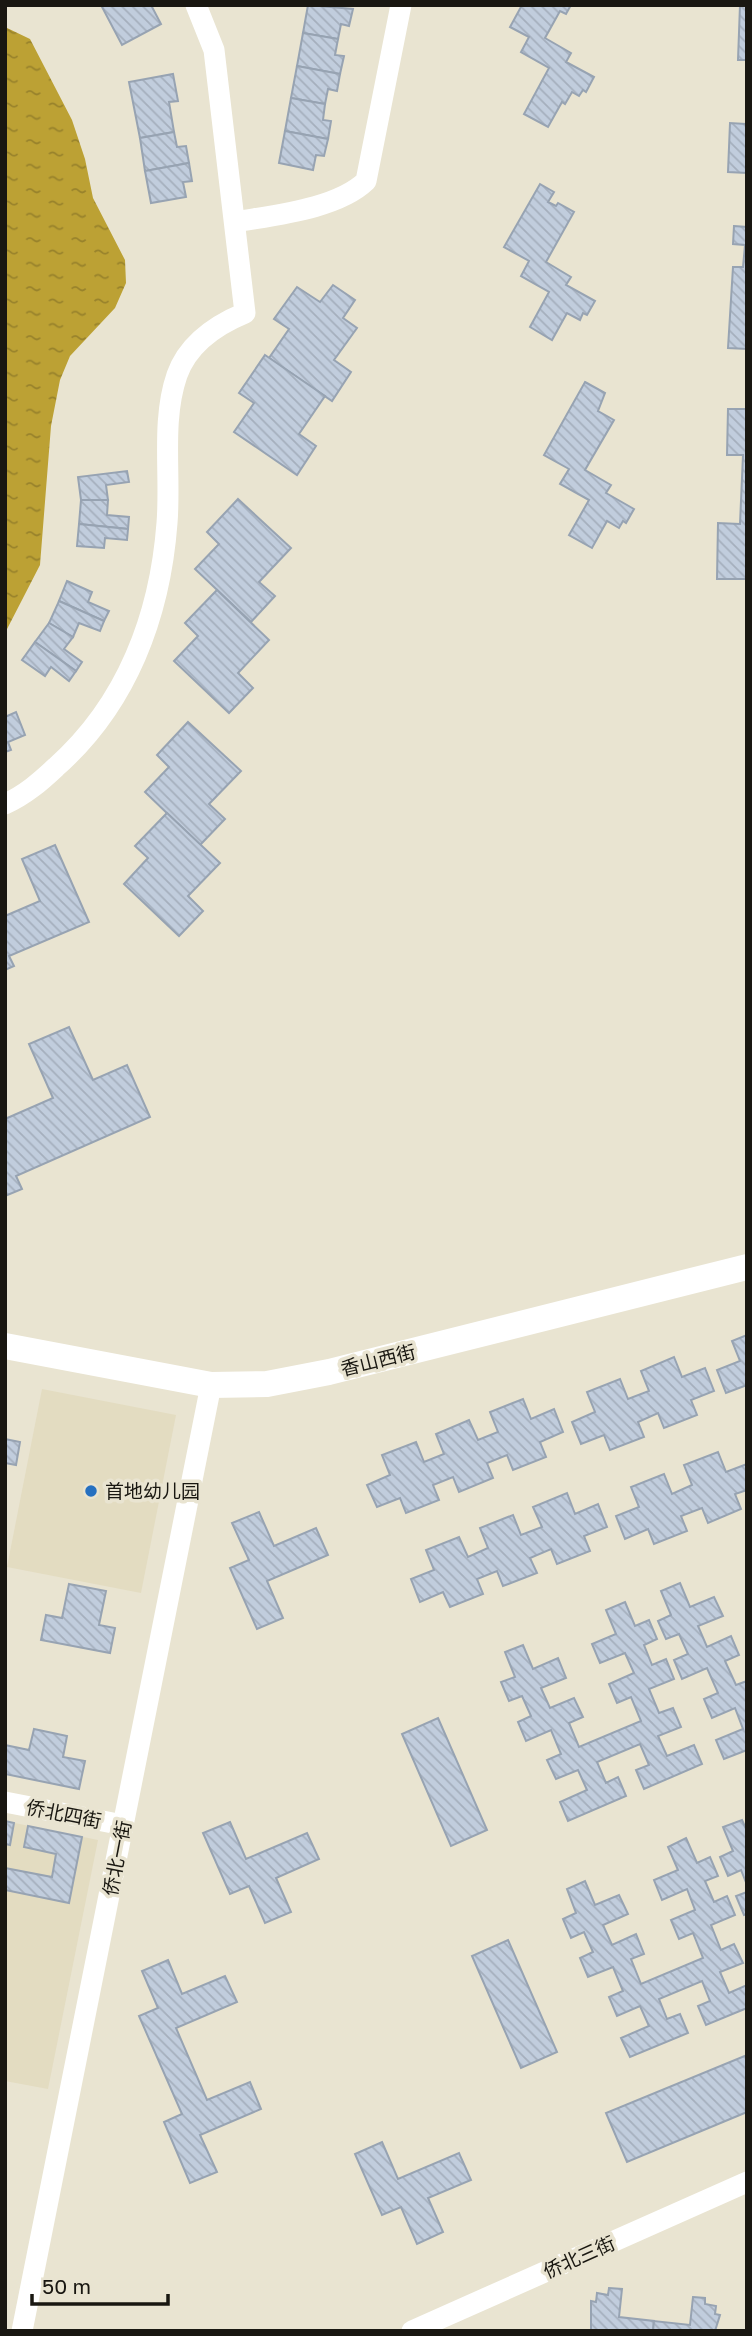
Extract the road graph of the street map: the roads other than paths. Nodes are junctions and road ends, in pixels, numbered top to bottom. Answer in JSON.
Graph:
{"nodes":[{"id":1,"x":196,"y":5,"type":"edge"},
{"id":2,"x":401,"y":5,"type":"edge"},
{"id":3,"x":235,"y":222,"type":"junction"},
{"id":4,"x":5,"y":804,"type":"edge"},
{"id":5,"x":747,"y":1267,"type":"edge"},
{"id":6,"x":5,"y":1346,"type":"edge"},
{"id":7,"x":212,"y":1385,"type":"junction"},
{"id":8,"x":5,"y":1802,"type":"edge"},
{"id":9,"x":123,"y":1825,"type":"junction"},
{"id":10,"x":747,"y":2182,"type":"edge"},
{"id":11,"x":22,"y":2331,"type":"edge"},
{"id":12,"x":412,"y":2331,"type":"edge"}],
"edges":[{"from":1,"to":3,"type":"street"},
{"from":2,"to":3,"type":"street"},
{"from":3,"to":4,"type":"street"},
{"from":5,"to":7,"type":"street","name":"香山西街"},
{"from":6,"to":7,"type":"street","name":"香山西街"},
{"from":7,"to":9,"type":"street","name":"侨北一街"},
{"from":8,"to":9,"type":"street","name":"侨北四街"},
{"from":9,"to":11,"type":"street","name":"侨北一街"},
{"from":10,"to":12,"type":"street","name":"侨北三街"}]}
